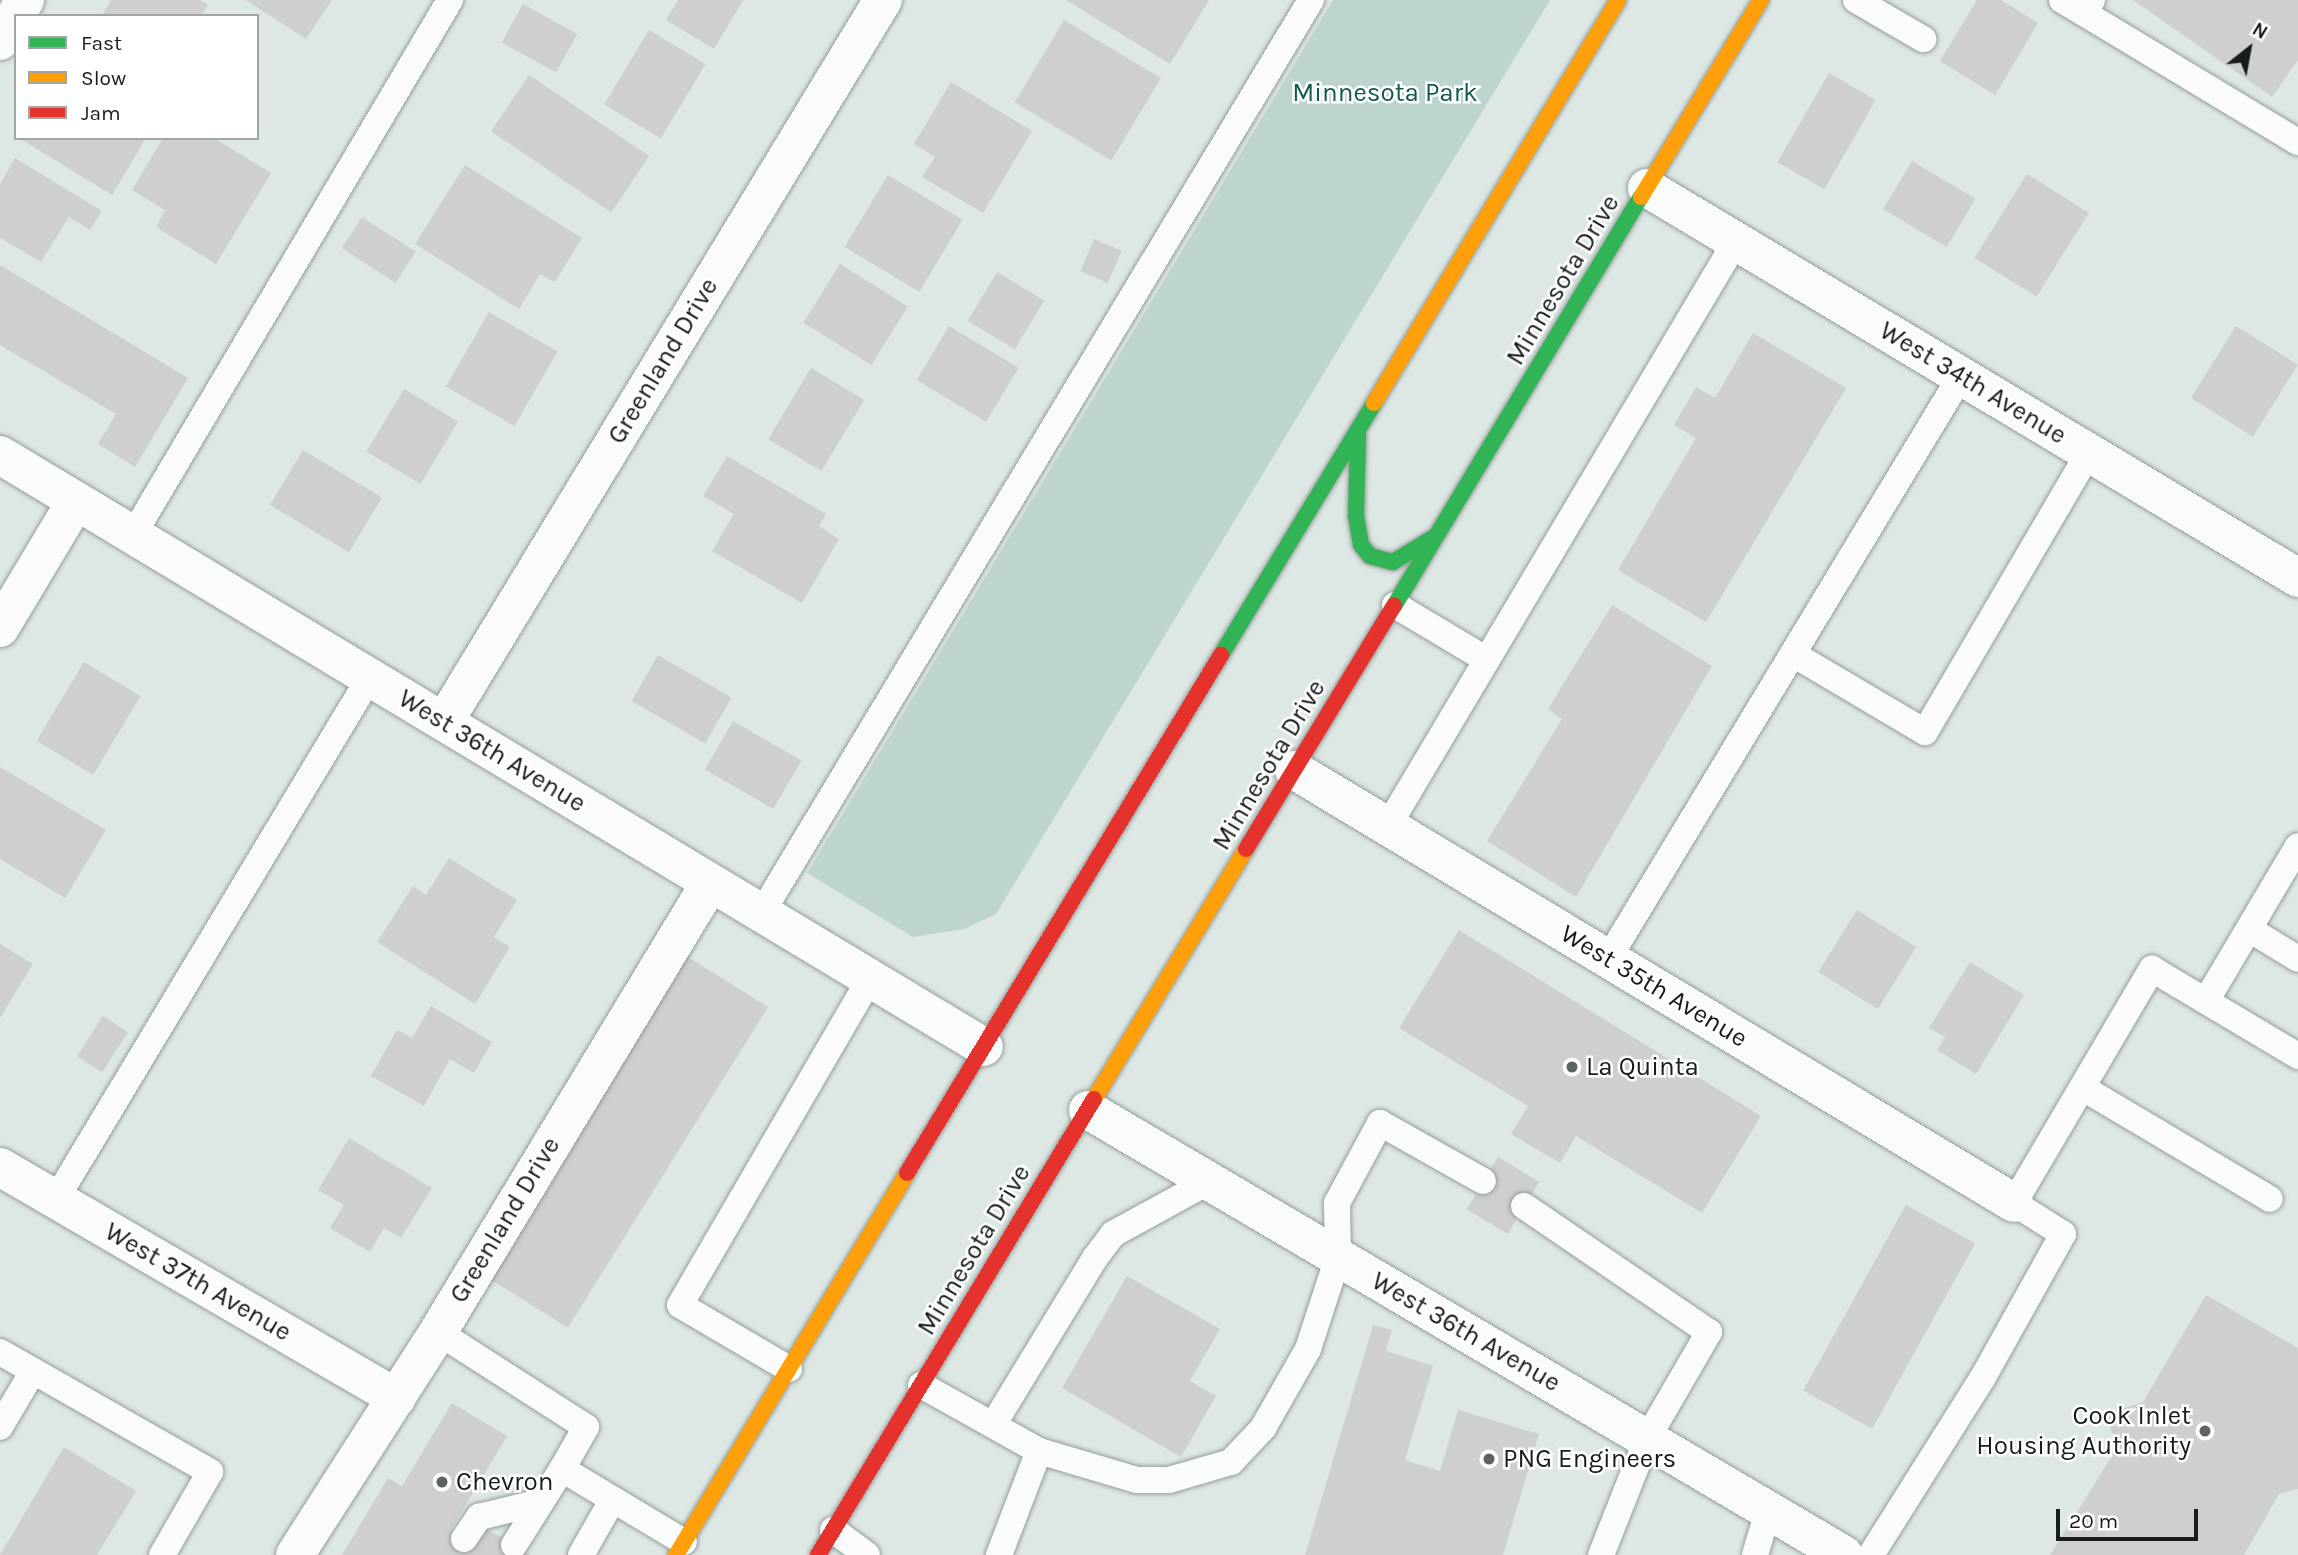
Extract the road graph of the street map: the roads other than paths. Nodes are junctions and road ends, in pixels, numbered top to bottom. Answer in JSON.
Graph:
{"nodes":[{"id":1,"x":450,"y":0,"type":"edge"},
{"id":2,"x":883,"y":0,"type":"edge"},
{"id":3,"x":1311,"y":0,"type":"edge"},
{"id":4,"x":1618,"y":0,"type":"edge"},
{"id":5,"x":1761,"y":0,"type":"edge"},
{"id":6,"x":1856,"y":0,"type":"edge"},
{"id":7,"x":2080,"y":4,"type":"edge"},
{"id":8,"x":14,"y":18,"type":"edge"},
{"id":9,"x":1923,"y":39,"type":"dead end"},
{"id":10,"x":0,"y":41,"type":"edge"},
{"id":11,"x":2298,"y":142,"type":"edge"},
{"id":12,"x":1647,"y":188,"type":"junction"},
{"id":13,"x":1736,"y":241,"type":"junction"},
{"id":14,"x":1961,"y":376,"type":"junction"},
{"id":15,"x":1359,"y":431,"type":"junction"},
{"id":16,"x":2089,"y":453,"type":"junction"},
{"id":17,"x":0,"y":455,"type":"edge"},
{"id":18,"x":76,"y":501,"type":"junction"},
{"id":19,"x":133,"y":535,"type":"junction"},
{"id":20,"x":1437,"y":535,"type":"junction"},
{"id":21,"x":2298,"y":578,"type":"edge"},
{"id":22,"x":1395,"y":605,"type":"junction"},
{"id":23,"x":0,"y":628,"type":"edge"},
{"id":24,"x":1793,"y":654,"type":"junction"},
{"id":25,"x":1487,"y":660,"type":"junction"},
{"id":26,"x":370,"y":677,"type":"junction"},
{"id":27,"x":444,"y":722,"type":"junction"},
{"id":28,"x":1294,"y":770,"type":"junction"},
{"id":29,"x":1388,"y":826,"type":"junction"},
{"id":30,"x":2298,"y":846,"type":"edge"},
{"id":31,"x":710,"y":883,"type":"junction"},
{"id":32,"x":761,"y":914,"type":"junction"},
{"id":33,"x":2249,"y":929,"type":"junction"},
{"id":34,"x":1608,"y":959,"type":"junction"},
{"id":35,"x":2298,"y":959,"type":"edge"},
{"id":36,"x":870,"y":979,"type":"junction"},
{"id":37,"x":2206,"y":1001,"type":"junction"},
{"id":38,"x":984,"y":1047,"type":"junction"},
{"id":39,"x":2298,"y":1056,"type":"edge"},
{"id":40,"x":2083,"y":1088,"type":"junction"},
{"id":41,"x":1088,"y":1110,"type":"junction"},
{"id":42,"x":0,"y":1167,"type":"edge"},
{"id":43,"x":1209,"y":1181,"type":"junction"},
{"id":44,"x":1483,"y":1181,"type":"dead end"},
{"id":45,"x":56,"y":1199,"type":"junction"},
{"id":46,"x":2270,"y":1199,"type":"dead end"},
{"id":47,"x":2014,"y":1203,"type":"junction"},
{"id":48,"x":1524,"y":1206,"type":"dead end"},
{"id":49,"x":1338,"y":1257,"type":"junction"},
{"id":50,"x":438,"y":1332,"type":"junction"},
{"id":51,"x":0,"y":1352,"type":"edge"},
{"id":52,"x":789,"y":1369,"type":"junction"},
{"id":53,"x":33,"y":1371,"type":"junction"},
{"id":54,"x":921,"y":1385,"type":"junction"},
{"id":55,"x":397,"y":1398,"type":"junction"},
{"id":56,"x":993,"y":1425,"type":"junction"},
{"id":57,"x":0,"y":1427,"type":"edge"},
{"id":58,"x":1647,"y":1439,"type":"junction"},
{"id":59,"x":1039,"y":1451,"type":"junction"},
{"id":60,"x":562,"y":1469,"type":"junction"},
{"id":61,"x":613,"y":1499,"type":"junction"},
{"id":62,"x":541,"y":1502,"type":"junction"},
{"id":63,"x":1768,"y":1511,"type":"junction"},
{"id":64,"x":832,"y":1530,"type":"junction"},
{"id":65,"x":464,"y":1539,"type":"dead end"},
{"id":66,"x":514,"y":1545,"type":"dead end"},
{"id":67,"x":680,"y":1548,"type":"edge"},
{"id":68,"x":162,"y":1555,"type":"edge"},
{"id":69,"x":295,"y":1555,"type":"edge"},
{"id":70,"x":581,"y":1555,"type":"edge"},
{"id":71,"x":818,"y":1555,"type":"edge"},
{"id":72,"x":867,"y":1555,"type":"edge"},
{"id":73,"x":999,"y":1555,"type":"edge"},
{"id":74,"x":1601,"y":1555,"type":"edge"},
{"id":75,"x":1755,"y":1555,"type":"edge"},
{"id":76,"x":1844,"y":1555,"type":"edge"},
{"id":77,"x":1871,"y":1555,"type":"edge"}],
"edges":[{"from":1,"to":19,"type":"lane"},
{"from":2,"to":27,"type":"street","name":"Greenland Drive"},
{"from":3,"to":32,"type":"lane"},
{"from":4,"to":15,"type":"main road"},
{"from":5,"to":12,"type":"main road","name":"Minnesota Drive"},
{"from":6,"to":9,"type":"lane"},
{"from":7,"to":11,"type":"lane"},
{"from":8,"to":10,"type":"street"},
{"from":12,"to":13,"type":"street","name":"West 34th Avenue"},
{"from":12,"to":20,"type":"main road","name":"Minnesota Drive"},
{"from":13,"to":14,"type":"street","name":"West 34th Avenue"},
{"from":13,"to":25,"type":"lane"},
{"from":14,"to":16,"type":"street","name":"West 34th Avenue"},
{"from":14,"to":24,"type":"lane"},
{"from":15,"to":20,"type":"main road"},
{"from":15,"to":38,"type":"main road"},
{"from":16,"to":21,"type":"street","name":"West 34th Avenue"},
{"from":16,"to":24,"type":"lane"},
{"from":17,"to":18,"type":"street","name":"West 36th Avenue"},
{"from":18,"to":19,"type":"street","name":"West 36th Avenue"},
{"from":18,"to":23,"type":"street"},
{"from":19,"to":26,"type":"street","name":"West 36th Avenue"},
{"from":20,"to":22,"type":"main road","name":"Minnesota Drive"},
{"from":22,"to":25,"type":"lane"},
{"from":22,"to":28,"type":"main road","name":"Minnesota Drive"},
{"from":24,"to":34,"type":"lane"},
{"from":25,"to":29,"type":"lane"},
{"from":26,"to":27,"type":"street","name":"West 36th Avenue"},
{"from":26,"to":45,"type":"lane"},
{"from":27,"to":31,"type":"street","name":"West 36th Avenue"},
{"from":28,"to":29,"type":"street","name":"West 35th Avenue"},
{"from":28,"to":41,"type":"main road","name":"Minnesota Drive"},
{"from":29,"to":34,"type":"street","name":"West 35th Avenue"},
{"from":30,"to":33,"type":"lane"},
{"from":31,"to":32,"type":"street","name":"West 36th Avenue"},
{"from":31,"to":50,"type":"street","name":"Greenland Drive"},
{"from":32,"to":36,"type":"street","name":"West 36th Avenue"},
{"from":33,"to":35,"type":"lane"},
{"from":33,"to":37,"type":"lane"},
{"from":34,"to":47,"type":"street","name":"West 35th Avenue"},
{"from":36,"to":38,"type":"street","name":"West 36th Avenue"},
{"from":36,"to":52,"type":"lane"},
{"from":37,"to":39,"type":"lane"},
{"from":37,"to":40,"type":"lane"},
{"from":38,"to":52,"type":"main road"},
{"from":40,"to":46,"type":"lane"},
{"from":40,"to":47,"type":"lane"},
{"from":41,"to":43,"type":"street","name":"West 36th Avenue"},
{"from":41,"to":54,"type":"main road","name":"Minnesota Drive"},
{"from":42,"to":45,"type":"street","name":"West 37th Avenue"},
{"from":43,"to":49,"type":"street","name":"West 36th Avenue"},
{"from":43,"to":56,"type":"lane"},
{"from":44,"to":49,"type":"lane"},
{"from":45,"to":55,"type":"street","name":"West 37th Avenue"},
{"from":47,"to":77,"type":"lane"},
{"from":48,"to":58,"type":"lane"},
{"from":49,"to":58,"type":"street","name":"West 36th Avenue"},
{"from":49,"to":59,"type":"lane"},
{"from":50,"to":55,"type":"street","name":"Greenland Drive"},
{"from":50,"to":60,"type":"lane"},
{"from":51,"to":53,"type":"lane"},
{"from":52,"to":67,"type":"main road"},
{"from":53,"to":57,"type":"lane"},
{"from":53,"to":68,"type":"lane"},
{"from":54,"to":56,"type":"lane"},
{"from":54,"to":64,"type":"main road","name":"Minnesota Drive"},
{"from":55,"to":69,"type":"street","name":"Greenland Drive"},
{"from":56,"to":59,"type":"lane"},
{"from":58,"to":63,"type":"street","name":"West 36th Avenue"},
{"from":58,"to":74,"type":"lane"},
{"from":59,"to":73,"type":"lane"},
{"from":60,"to":61,"type":"lane"},
{"from":60,"to":62,"type":"lane"},
{"from":61,"to":67,"type":"lane"},
{"from":61,"to":70,"type":"lane"},
{"from":62,"to":65,"type":"lane"},
{"from":62,"to":66,"type":"lane"},
{"from":63,"to":75,"type":"lane"},
{"from":63,"to":76,"type":"street","name":"West 36th Avenue"},
{"from":64,"to":71,"type":"main road","name":"Minnesota Drive"},
{"from":64,"to":72,"type":"lane"}]}
